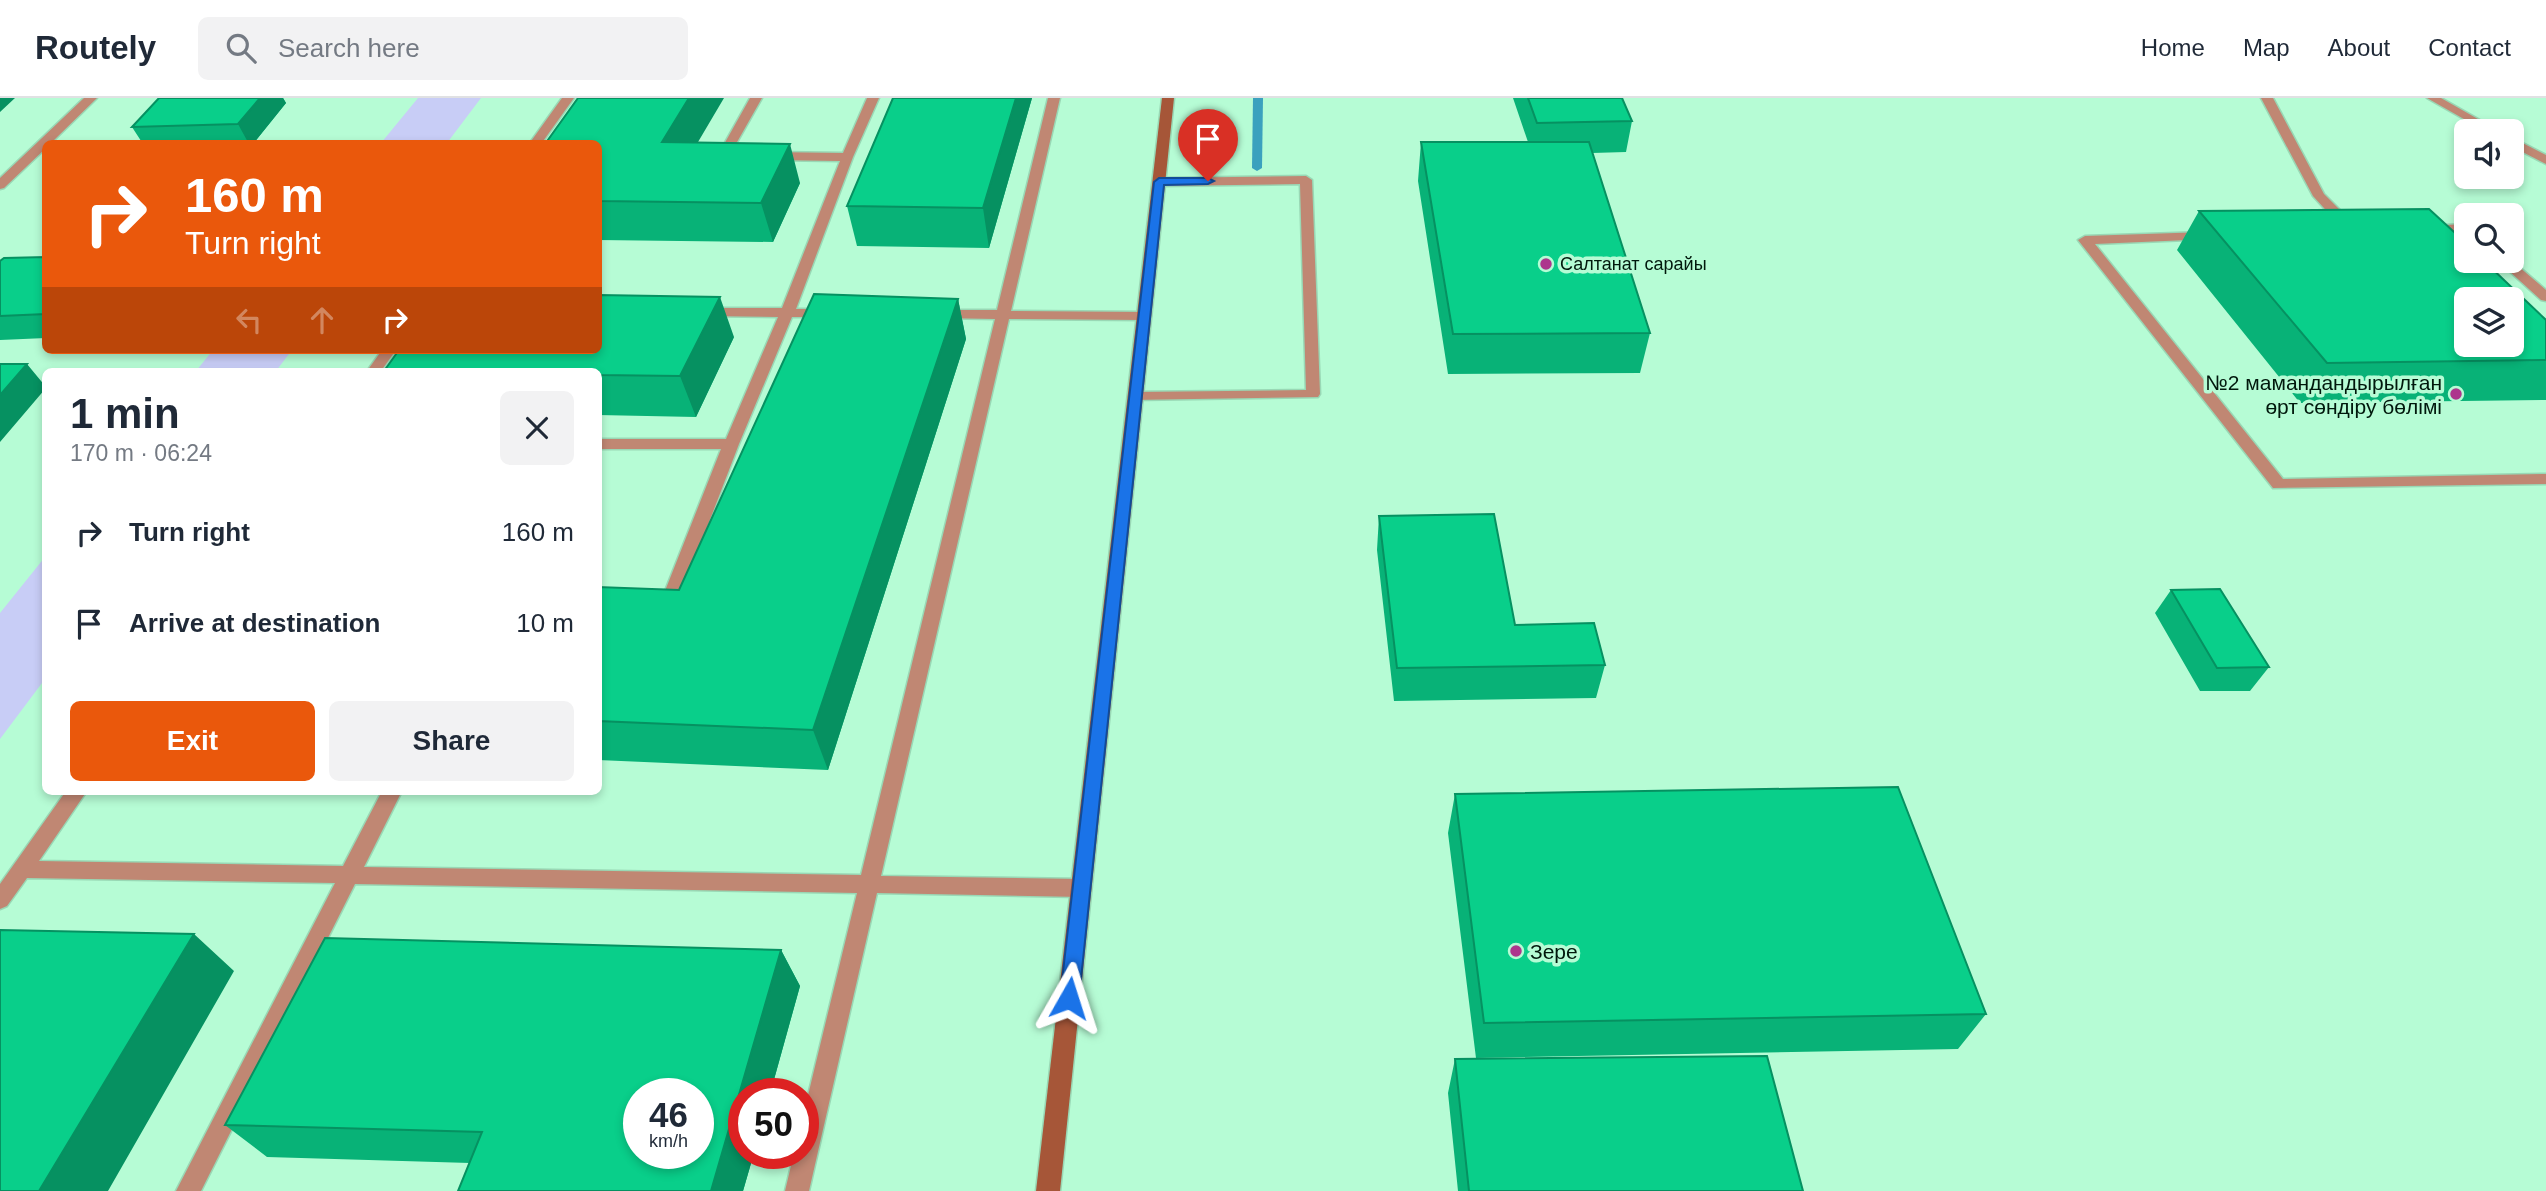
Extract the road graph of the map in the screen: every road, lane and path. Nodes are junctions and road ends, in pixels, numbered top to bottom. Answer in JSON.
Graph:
{"nodes":[{"id":1,"x":91,"y":98,"type":"edge"},
{"id":2,"x":568,"y":98,"type":"edge"},
{"id":3,"x":756,"y":98,"type":"edge"},
{"id":4,"x":873,"y":98,"type":"edge"},
{"id":5,"x":1054,"y":98,"type":"edge"},
{"id":6,"x":1168,"y":98,"type":"edge"},
{"id":7,"x":2267,"y":98,"type":"edge"},
{"id":8,"x":2433,"y":98,"type":"edge"},
{"id":9,"x":2471,"y":119,"type":"edge"},
{"id":10,"x":47,"y":140,"type":"edge"},
{"id":11,"x":538,"y":140,"type":"edge"},
{"id":12,"x":42,"y":145,"type":"edge"},
{"id":13,"x":2524,"y":148,"type":"edge"},
{"id":14,"x":847,"y":157,"type":"junction"},
{"id":15,"x":2546,"y":160,"type":"edge"},
{"id":16,"x":1159,"y":182,"type":"junction"},
{"id":17,"x":0,"y":185,"type":"edge"},
{"id":18,"x":2454,"y":228,"type":"edge"},
{"id":19,"x":2416,"y":230,"type":"edge"},
{"id":20,"x":2326,"y":233,"type":"edge"},
{"id":21,"x":2219,"y":236,"type":"edge"},
{"id":22,"x":2519,"y":273,"type":"edge"},
{"id":23,"x":2546,"y":297,"type":"edge"},
{"id":24,"x":693,"y":312,"type":"edge"},
{"id":25,"x":788,"y":313,"type":"junction"},
{"id":26,"x":841,"y":313,"type":"edge"},
{"id":27,"x":922,"y":314,"type":"edge"},
{"id":28,"x":1003,"y":314,"type":"junction"},
{"id":29,"x":1144,"y":316,"type":"junction"},
{"id":30,"x":1136,"y":397,"type":"junction"},
{"id":31,"x":602,"y":444,"type":"edge"},
{"id":32,"x":731,"y":444,"type":"junction"},
{"id":33,"x":2546,"y":479,"type":"edge"},
{"id":34,"x":646,"y":602,"type":"edge"},
{"id":35,"x":75,"y":795,"type":"edge"},
{"id":36,"x":390,"y":795,"type":"edge"},
{"id":37,"x":22,"y":869,"type":"junction"},
{"id":38,"x":347,"y":875,"type":"junction"},
{"id":39,"x":869,"y":885,"type":"junction"},
{"id":40,"x":1081,"y":888,"type":"junction"},
{"id":41,"x":0,"y":901,"type":"edge"},
{"id":42,"x":188,"y":1191,"type":"edge"},
{"id":43,"x":797,"y":1191,"type":"edge"},
{"id":44,"x":1048,"y":1191,"type":"edge"}],
"edges":[{"from":1,"to":10,"type":"street"},
{"from":2,"to":11,"type":"street"},
{"from":3,"to":14,"type":"street"},
{"from":4,"to":14,"type":"street"},
{"from":5,"to":28,"type":"street"},
{"from":6,"to":16,"type":"main road"},
{"from":7,"to":20,"type":"street"},
{"from":8,"to":9,"type":"street"},
{"from":12,"to":17,"type":"street"},
{"from":13,"to":15,"type":"street"},
{"from":14,"to":25,"type":"street"},
{"from":16,"to":29,"type":"main road"},
{"from":16,"to":30,"type":"street"},
{"from":18,"to":19,"type":"street"},
{"from":21,"to":33,"type":"street"},
{"from":22,"to":23,"type":"street"},
{"from":24,"to":25,"type":"street"},
{"from":25,"to":26,"type":"street"},
{"from":25,"to":32,"type":"street"},
{"from":27,"to":28,"type":"street"},
{"from":28,"to":29,"type":"street"},
{"from":28,"to":39,"type":"street"},
{"from":29,"to":30,"type":"main road"},
{"from":30,"to":40,"type":"main road"},
{"from":31,"to":32,"type":"street"},
{"from":32,"to":34,"type":"street"},
{"from":35,"to":37,"type":"street"},
{"from":36,"to":38,"type":"street"},
{"from":37,"to":38,"type":"street"},
{"from":37,"to":41,"type":"street"},
{"from":38,"to":39,"type":"street"},
{"from":38,"to":42,"type":"street"},
{"from":39,"to":40,"type":"street"},
{"from":39,"to":43,"type":"street"},
{"from":40,"to":44,"type":"main road"}]}
